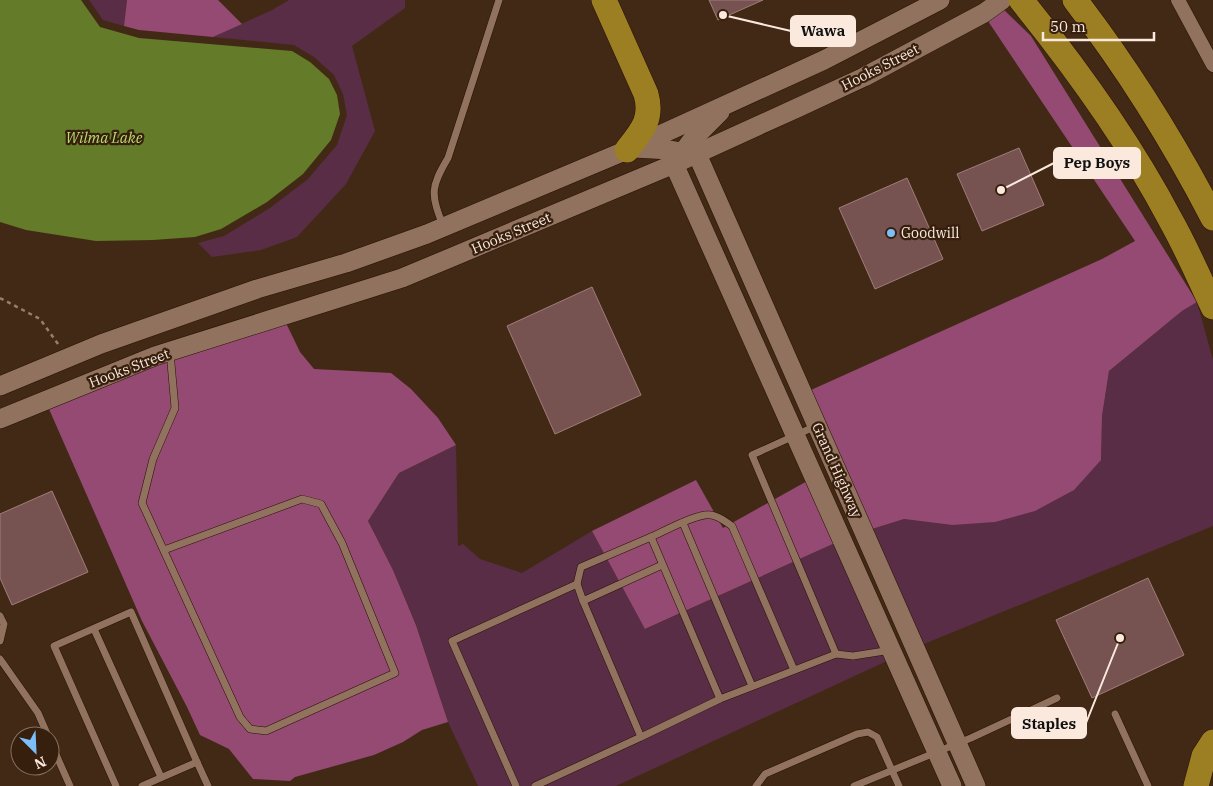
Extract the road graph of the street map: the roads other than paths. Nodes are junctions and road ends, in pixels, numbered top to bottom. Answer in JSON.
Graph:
{"nodes":[{"id":1,"x":499,"y":0,"type":"edge"},
{"id":2,"x":604,"y":0,"type":"edge"},
{"id":3,"x":940,"y":0,"type":"edge"},
{"id":4,"x":1002,"y":0,"type":"edge"},
{"id":5,"x":1021,"y":0,"type":"edge"},
{"id":6,"x":1075,"y":0,"type":"edge"},
{"id":7,"x":1178,"y":0,"type":"edge"},
{"id":8,"x":1209,"y":49,"type":"edge"},
{"id":9,"x":1213,"y":65,"type":"edge"},
{"id":10,"x":739,"y":98,"type":"junction"},
{"id":11,"x":1165,"y":132,"type":"junction"},
{"id":12,"x":627,"y":150,"type":"junction"},
{"id":13,"x":684,"y":157,"type":"junction"},
{"id":14,"x":1213,"y":197,"type":"edge"},
{"id":15,"x":1213,"y":218,"type":"edge"},
{"id":16,"x":444,"y":228,"type":"junction"},
{"id":17,"x":1213,"y":307,"type":"edge"},
{"id":18,"x":170,"y":352,"type":"junction"},
{"id":19,"x":0,"y":386,"type":"edge"},
{"id":20,"x":0,"y":419,"type":"edge"},
{"id":21,"x":817,"y":426,"type":"junction"},
{"id":22,"x":795,"y":435,"type":"junction"},
{"id":23,"x":683,"y":523,"type":"junction"},
{"id":24,"x":651,"y":536,"type":"junction"},
{"id":25,"x":164,"y":550,"type":"junction"},
{"id":26,"x":662,"y":564,"type":"junction"},
{"id":27,"x":577,"y":584,"type":"junction"},
{"id":28,"x":582,"y":601,"type":"junction"},
{"id":29,"x":0,"y":616,"type":"edge"},
{"id":30,"x":94,"y":628,"type":"junction"},
{"id":31,"x":0,"y":641,"type":"edge"},
{"id":32,"x":891,"y":650,"type":"junction"},
{"id":33,"x":836,"y":654,"type":"junction"},
{"id":34,"x":0,"y":660,"type":"edge"},
{"id":35,"x":794,"y":670,"type":"junction"},
{"id":36,"x":752,"y":686,"type":"junction"},
{"id":37,"x":1057,"y":698,"type":"dead end"},
{"id":38,"x":720,"y":699,"type":"junction"},
{"id":39,"x":1115,"y":714,"type":"dead end"},
{"id":40,"x":44,"y":726,"type":"edge"},
{"id":41,"x":641,"y":738,"type":"junction"},
{"id":42,"x":1213,"y":742,"type":"edge"},
{"id":43,"x":958,"y":744,"type":"junction"},
{"id":44,"x":937,"y":752,"type":"junction"},
{"id":45,"x":198,"y":762,"type":"junction"},
{"id":46,"x":60,"y":764,"type":"edge"},
{"id":47,"x":892,"y":770,"type":"junction"},
{"id":48,"x":161,"y":777,"type":"junction"},
{"id":49,"x":70,"y":786,"type":"edge"},
{"id":50,"x":116,"y":786,"type":"edge"},
{"id":51,"x":142,"y":786,"type":"edge"},
{"id":52,"x":208,"y":786,"type":"edge"},
{"id":53,"x":516,"y":786,"type":"edge"},
{"id":54,"x":536,"y":786,"type":"edge"},
{"id":55,"x":756,"y":786,"type":"edge"},
{"id":56,"x":854,"y":786,"type":"edge"},
{"id":57,"x":899,"y":786,"type":"edge"},
{"id":58,"x":952,"y":786,"type":"edge"},
{"id":59,"x":976,"y":786,"type":"edge"},
{"id":60,"x":1148,"y":786,"type":"edge"},
{"id":61,"x":1196,"y":786,"type":"edge"}],
"edges":[{"from":1,"to":16,"type":"lane"},
{"from":2,"to":12,"type":"highway"},
{"from":3,"to":10,"type":"street"},
{"from":4,"to":13,"type":"street","name":"Hooks Street"},
{"from":5,"to":17,"type":"highway"},
{"from":6,"to":11,"type":"highway"},
{"from":7,"to":8,"type":"street"},
{"from":8,"to":9,"type":"street"},
{"from":10,"to":12,"type":"street"},
{"from":10,"to":13,"type":"street"},
{"from":11,"to":14,"type":"highway"},
{"from":11,"to":15,"type":"highway"},
{"from":12,"to":13,"type":"street"},
{"from":12,"to":16,"type":"street"},
{"from":13,"to":18,"type":"street","name":"Hooks Street"},
{"from":13,"to":21,"type":"street","name":"Grand Highway"},
{"from":13,"to":22,"type":"street","name":"Grand Highway"},
{"from":16,"to":19,"type":"street"},
{"from":18,"to":20,"type":"street","name":"Hooks Street"},
{"from":18,"to":25,"type":"lane"},
{"from":21,"to":22,"type":"lane"},
{"from":21,"to":43,"type":"street","name":"Grand Highway"},
{"from":22,"to":32,"type":"street","name":"Grand Highway"},
{"from":22,"to":33,"type":"lane"},
{"from":23,"to":24,"type":"lane"},
{"from":23,"to":35,"type":"lane"},
{"from":23,"to":36,"type":"lane"},
{"from":24,"to":26,"type":"lane"},
{"from":24,"to":27,"type":"lane"},
{"from":25,"to":25,"type":"lane"},
{"from":26,"to":28,"type":"lane"},
{"from":26,"to":38,"type":"lane"},
{"from":27,"to":28,"type":"lane"},
{"from":27,"to":53,"type":"lane"},
{"from":28,"to":41,"type":"lane"},
{"from":29,"to":31,"type":"lane"},
{"from":30,"to":45,"type":"lane"},
{"from":30,"to":48,"type":"lane"},
{"from":30,"to":50,"type":"lane"},
{"from":32,"to":33,"type":"lane"},
{"from":32,"to":44,"type":"street","name":"Grand Highway"},
{"from":33,"to":35,"type":"lane"},
{"from":34,"to":40,"type":"lane"},
{"from":35,"to":36,"type":"lane"},
{"from":36,"to":38,"type":"lane"},
{"from":37,"to":43,"type":"lane"},
{"from":38,"to":41,"type":"lane"},
{"from":39,"to":60,"type":"lane"},
{"from":41,"to":54,"type":"lane"},
{"from":42,"to":61,"type":"highway"},
{"from":43,"to":44,"type":"lane"},
{"from":43,"to":59,"type":"street","name":"Grand Highway"},
{"from":44,"to":47,"type":"lane"},
{"from":44,"to":58,"type":"street","name":"Grand Highway"},
{"from":45,"to":48,"type":"lane"},
{"from":45,"to":52,"type":"lane"},
{"from":46,"to":49,"type":"lane"},
{"from":47,"to":55,"type":"lane"},
{"from":47,"to":56,"type":"lane"},
{"from":47,"to":57,"type":"lane"},
{"from":48,"to":51,"type":"lane"}]}
